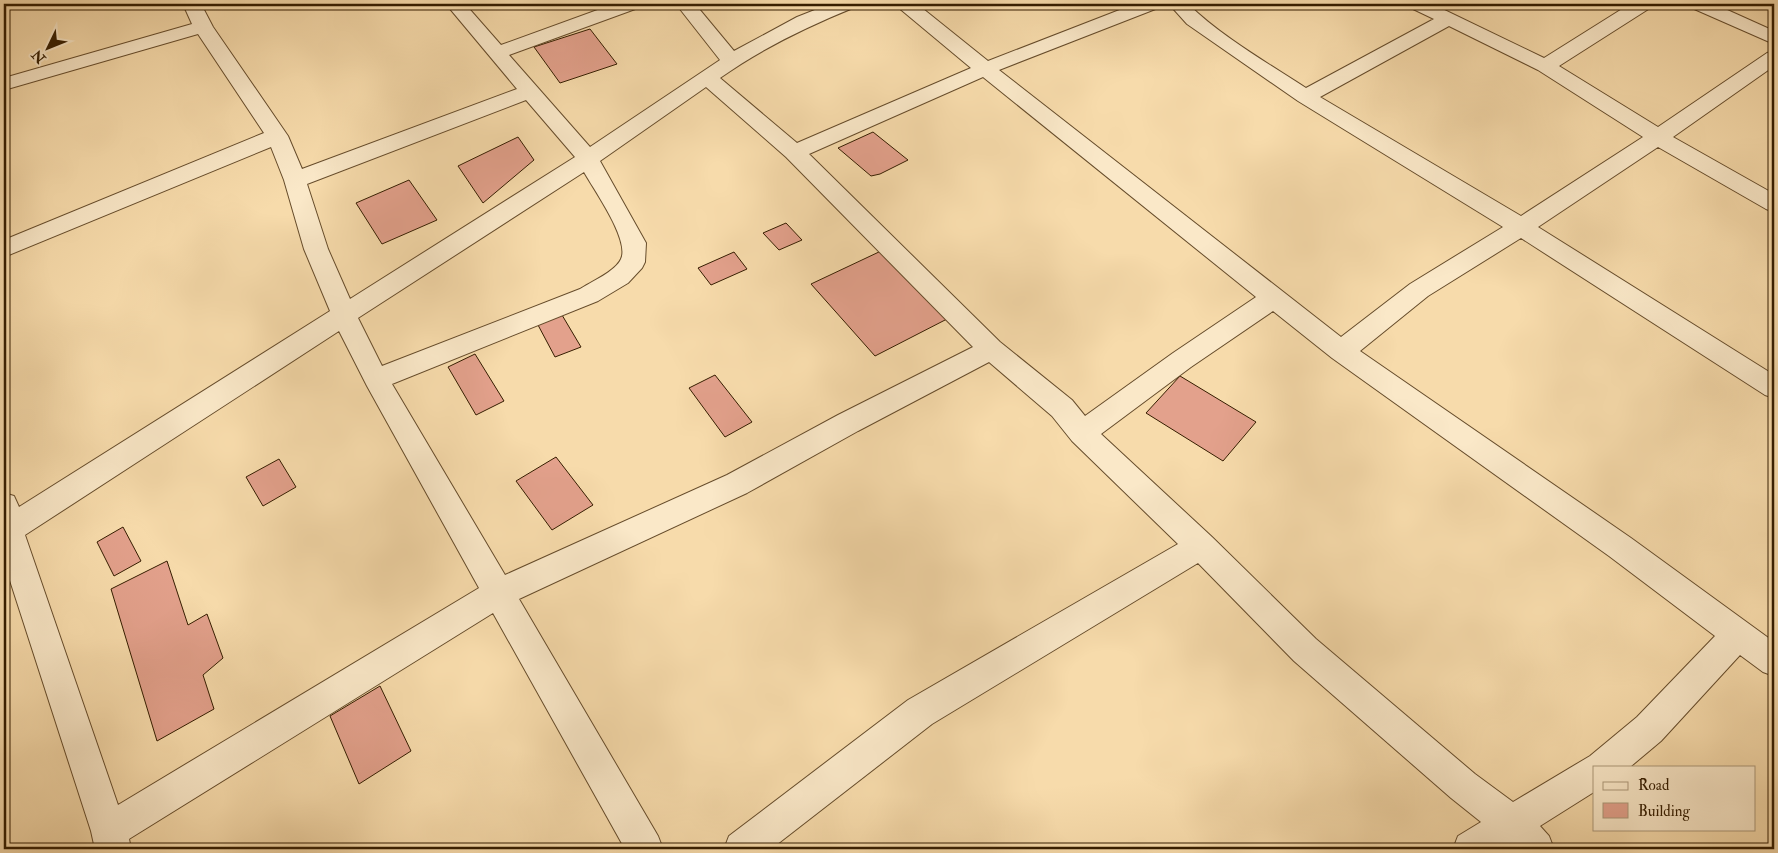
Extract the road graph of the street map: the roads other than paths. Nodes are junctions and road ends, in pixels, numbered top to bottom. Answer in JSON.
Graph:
{"nodes":[{"id":1,"x":455,"y":4,"type":"edge"},
{"id":2,"x":631,"y":4,"type":"edge"},
{"id":3,"x":686,"y":4,"type":"edge"},
{"id":4,"x":846,"y":4,"type":"edge"},
{"id":5,"x":906,"y":4,"type":"edge"},
{"id":6,"x":1151,"y":4,"type":"edge"},
{"id":7,"x":1178,"y":4,"type":"edge"},
{"id":8,"x":1418,"y":4,"type":"edge"},
{"id":9,"x":1643,"y":4,"type":"edge"},
{"id":10,"x":1699,"y":4,"type":"edge"},
{"id":11,"x":197,"y":15,"type":"edge"},
{"id":12,"x":1448,"y":19,"type":"junction"},
{"id":13,"x":1774,"y":38,"type":"edge"},
{"id":14,"x":496,"y":53,"type":"junction"},
{"id":15,"x":1774,"y":57,"type":"edge"},
{"id":16,"x":731,"y":61,"type":"junction"},
{"id":17,"x":1545,"y":66,"type":"junction"},
{"id":18,"x":985,"y":69,"type":"junction"},
{"id":19,"x":707,"y":77,"type":"junction"},
{"id":20,"x":4,"y":84,"type":"edge"},
{"id":21,"x":529,"y":92,"type":"junction"},
{"id":22,"x":1305,"y":97,"type":"junction"},
{"id":23,"x":277,"y":136,"type":"junction"},
{"id":24,"x":1658,"y":137,"type":"junction"},
{"id":25,"x":794,"y":152,"type":"junction"},
{"id":26,"x":588,"y":159,"type":"junction"},
{"id":27,"x":295,"y":180,"type":"junction"},
{"id":28,"x":1774,"y":204,"type":"edge"},
{"id":29,"x":1521,"y":227,"type":"junction"},
{"id":30,"x":4,"y":249,"type":"edge"},
{"id":31,"x":1274,"y":298,"type":"junction"},
{"id":32,"x":344,"y":316,"type":"junction"},
{"id":33,"x":991,"y":349,"type":"junction"},
{"id":34,"x":1340,"y":351,"type":"junction"},
{"id":35,"x":376,"y":379,"type":"junction"},
{"id":36,"x":1774,"y":388,"type":"edge"},
{"id":37,"x":1082,"y":433,"type":"junction"},
{"id":38,"x":5,"y":522,"type":"edge"},
{"id":39,"x":1201,"y":546,"type":"junction"},
{"id":40,"x":499,"y":593,"type":"junction"},
{"id":41,"x":1738,"y":634,"type":"junction"},
{"id":42,"x":1774,"y":661,"type":"edge"},
{"id":43,"x":1604,"y":766,"type":"edge"},
{"id":44,"x":1593,"y":773,"type":"edge"},
{"id":45,"x":1524,"y":836,"type":"edge"},
{"id":46,"x":111,"y":840,"type":"edge"},
{"id":47,"x":645,"y":849,"type":"edge"},
{"id":48,"x":742,"y":849,"type":"edge"},
{"id":49,"x":1471,"y":849,"type":"edge"}],
"edges":[{"from":1,"to":14,"type":"street"},
{"from":2,"to":14,"type":"street"},
{"from":3,"to":16,"type":"street"},
{"from":4,"to":16,"type":"street"},
{"from":5,"to":18,"type":"street"},
{"from":6,"to":18,"type":"street"},
{"from":7,"to":22,"type":"street"},
{"from":8,"to":12,"type":"street"},
{"from":9,"to":17,"type":"street"},
{"from":10,"to":13,"type":"street"},
{"from":11,"to":20,"type":"street"},
{"from":11,"to":23,"type":"street"},
{"from":12,"to":17,"type":"street"},
{"from":12,"to":22,"type":"street"},
{"from":14,"to":21,"type":"street"},
{"from":15,"to":24,"type":"street"},
{"from":16,"to":19,"type":"street"},
{"from":17,"to":24,"type":"street"},
{"from":18,"to":25,"type":"street"},
{"from":18,"to":31,"type":"street"},
{"from":19,"to":25,"type":"street"},
{"from":19,"to":26,"type":"street"},
{"from":21,"to":26,"type":"street"},
{"from":21,"to":27,"type":"street"},
{"from":22,"to":29,"type":"street"},
{"from":23,"to":27,"type":"street"},
{"from":23,"to":30,"type":"street"},
{"from":24,"to":28,"type":"street"},
{"from":24,"to":29,"type":"street"},
{"from":25,"to":33,"type":"street"},
{"from":26,"to":32,"type":"street"},
{"from":26,"to":35,"type":"street"},
{"from":27,"to":32,"type":"street"},
{"from":29,"to":34,"type":"street"},
{"from":29,"to":36,"type":"street"},
{"from":31,"to":34,"type":"street"},
{"from":31,"to":37,"type":"street"},
{"from":32,"to":35,"type":"street"},
{"from":32,"to":38,"type":"street"},
{"from":33,"to":37,"type":"street"},
{"from":33,"to":40,"type":"street"},
{"from":34,"to":41,"type":"street"},
{"from":35,"to":40,"type":"street"},
{"from":37,"to":39,"type":"street"},
{"from":38,"to":46,"type":"street"},
{"from":39,"to":45,"type":"street"},
{"from":39,"to":48,"type":"street"},
{"from":40,"to":46,"type":"street"},
{"from":40,"to":47,"type":"street"},
{"from":41,"to":42,"type":"street"},
{"from":41,"to":43,"type":"street"},
{"from":44,"to":45,"type":"street"},
{"from":45,"to":49,"type":"street"}]}
